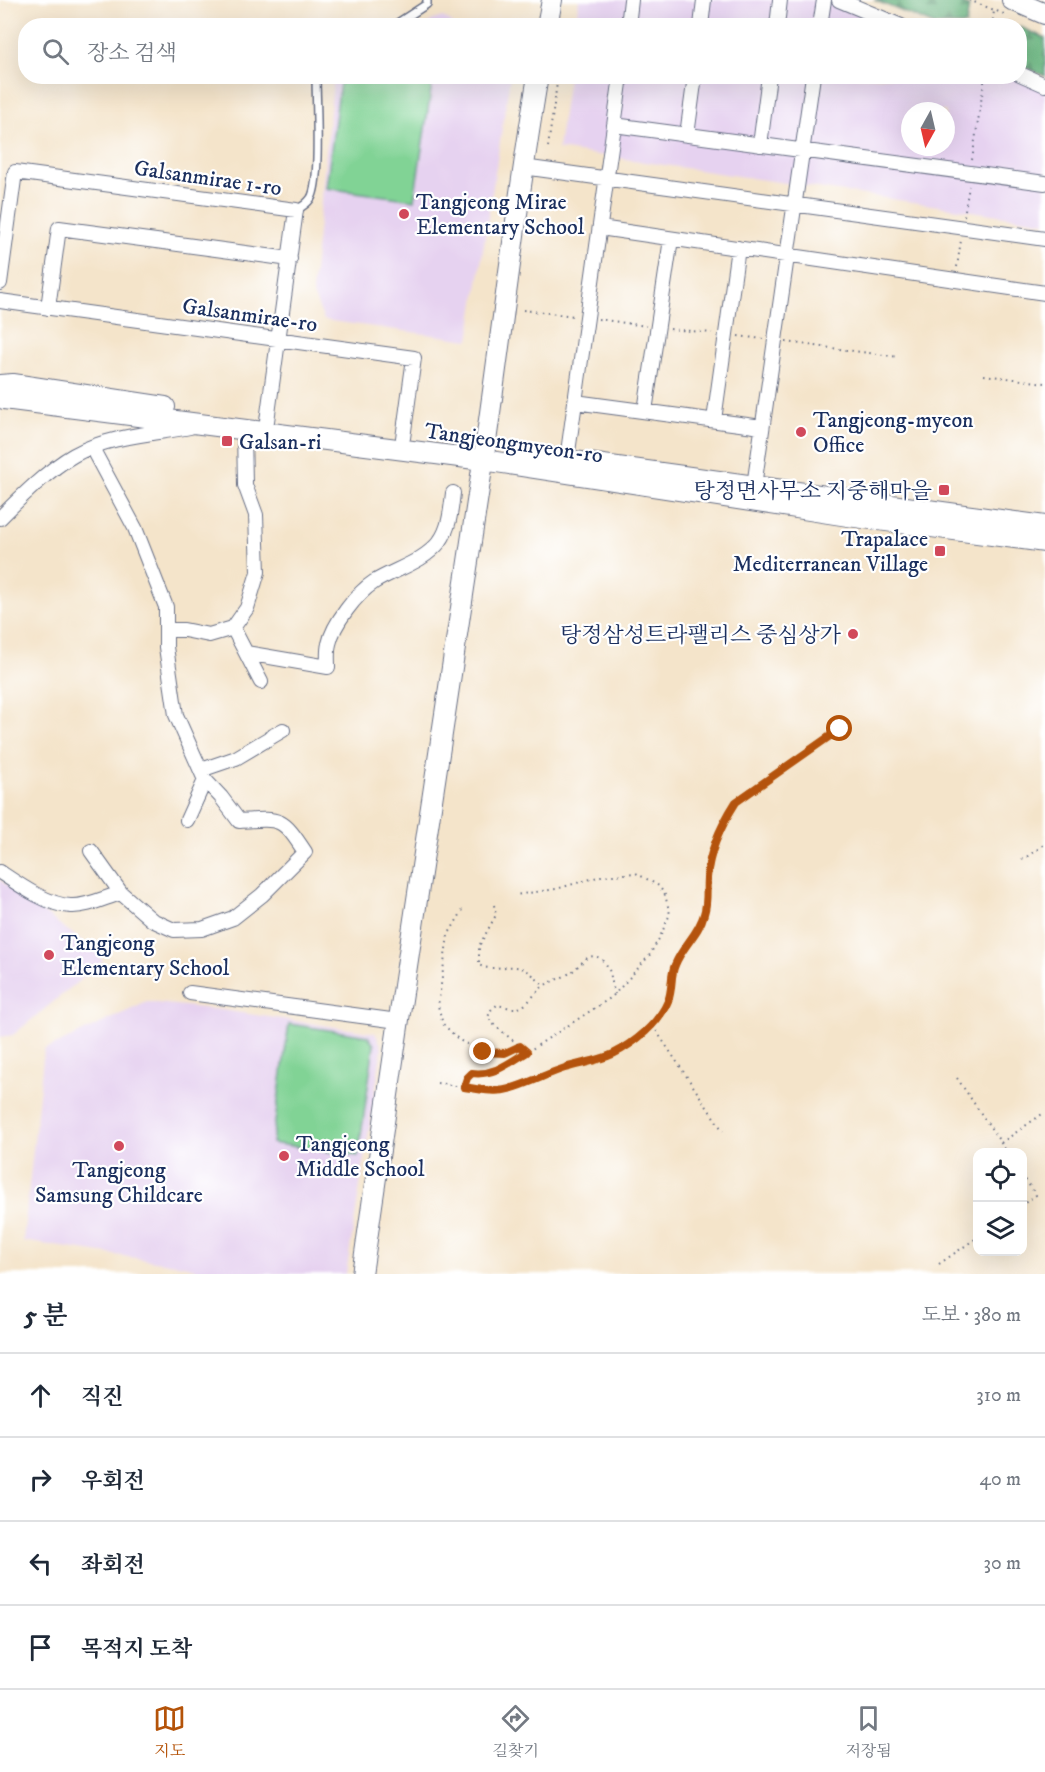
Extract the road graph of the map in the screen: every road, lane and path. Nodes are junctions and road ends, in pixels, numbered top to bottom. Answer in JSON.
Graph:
{"nodes":[{"id":1,"x":428,"y":0,"type":"edge"},
{"id":2,"x":552,"y":0,"type":"edge"},
{"id":3,"x":631,"y":0,"type":"edge"},
{"id":4,"x":704,"y":0,"type":"edge"},
{"id":5,"x":780,"y":0,"type":"edge"},
{"id":6,"x":824,"y":0,"type":"edge"},
{"id":7,"x":839,"y":0,"type":"edge"},
{"id":8,"x":1012,"y":0,"type":"edge"},
{"id":9,"x":994,"y":10,"type":"dead end"},
{"id":10,"x":1045,"y":14,"type":"edge"},
{"id":11,"x":405,"y":18,"type":"edge"},
{"id":12,"x":549,"y":18,"type":"edge"},
{"id":13,"x":629,"y":18,"type":"edge"},
{"id":14,"x":702,"y":18,"type":"edge"},
{"id":15,"x":778,"y":18,"type":"edge"},
{"id":16,"x":821,"y":18,"type":"edge"},
{"id":17,"x":882,"y":18,"type":"edge"},
{"id":18,"x":993,"y":18,"type":"edge"},
{"id":19,"x":1027,"y":77,"type":"edge"},
{"id":20,"x":316,"y":84,"type":"edge"},
{"id":21,"x":537,"y":84,"type":"edge"},
{"id":22,"x":557,"y":84,"type":"edge"},
{"id":23,"x":620,"y":84,"type":"edge"},
{"id":24,"x":694,"y":84,"type":"edge"},
{"id":25,"x":768,"y":84,"type":"edge"},
{"id":26,"x":812,"y":84,"type":"edge"},
{"id":27,"x":1045,"y":85,"type":"edge"},
{"id":28,"x":614,"y":126,"type":"junction"},
{"id":29,"x":687,"y":135,"type":"junction"},
{"id":30,"x":760,"y":145,"type":"junction"},
{"id":31,"x":548,"y":147,"type":"dead end"},
{"id":32,"x":803,"y":151,"type":"junction"},
{"id":33,"x":522,"y":167,"type":"junction"},
{"id":34,"x":607,"y":178,"type":"junction"},
{"id":35,"x":1045,"y":183,"type":"edge"},
{"id":36,"x":795,"y":204,"type":"junction"},
{"id":37,"x":296,"y":210,"type":"junction"},
{"id":38,"x":600,"y":228,"type":"junction"},
{"id":39,"x":671,"y":239,"type":"junction"},
{"id":40,"x":1045,"y":239,"type":"edge"},
{"id":41,"x":738,"y":248,"type":"junction"},
{"id":42,"x":788,"y":256,"type":"junction"},
{"id":43,"x":290,"y":259,"type":"junction"},
{"id":44,"x":0,"y":283,"type":"edge"},
{"id":45,"x":1045,"y":293,"type":"edge"},
{"id":46,"x":0,"y":301,"type":"edge"},
{"id":47,"x":48,"y":308,"type":"junction"},
{"id":48,"x":524,"y":310,"type":"dead end"},
{"id":49,"x":587,"y":318,"type":"junction"},
{"id":50,"x":658,"y":328,"type":"junction"},
{"id":51,"x":726,"y":334,"type":"junction"},
{"id":52,"x":279,"y":340,"type":"junction"},
{"id":53,"x":775,"y":340,"type":"junction"},
{"id":54,"x":899,"y":357,"type":"dead end"},
{"id":55,"x":984,"y":375,"type":"dead end"},
{"id":56,"x":1045,"y":383,"type":"edge"},
{"id":57,"x":0,"y":386,"type":"edge"},
{"id":58,"x":0,"y":396,"type":"edge"},
{"id":59,"x":575,"y":402,"type":"junction"},
{"id":60,"x":645,"y":411,"type":"junction"},
{"id":61,"x":116,"y":414,"type":"junction"},
{"id":62,"x":204,"y":419,"type":"junction"},
{"id":63,"x":714,"y":420,"type":"junction"},
{"id":64,"x":267,"y":421,"type":"junction"},
{"id":65,"x":762,"y":427,"type":"junction"},
{"id":66,"x":244,"y":430,"type":"junction"},
{"id":67,"x":403,"y":438,"type":"junction"},
{"id":68,"x":118,"y":440,"type":"junction"},
{"id":69,"x":92,"y":448,"type":"junction"},
{"id":70,"x":484,"y":455,"type":"junction"},
{"id":71,"x":567,"y":459,"type":"junction"},
{"id":72,"x":453,"y":493,"type":"dead end"},
{"id":73,"x":753,"y":493,"type":"junction"},
{"id":74,"x":19,"y":499,"type":"junction"},
{"id":75,"x":0,"y":506,"type":"edge"},
{"id":76,"x":0,"y":518,"type":"edge"},
{"id":77,"x":1045,"y":526,"type":"edge"},
{"id":78,"x":1045,"y":542,"type":"edge"},
{"id":79,"x":233,"y":628,"type":"junction"},
{"id":80,"x":166,"y":630,"type":"junction"},
{"id":81,"x":246,"y":653,"type":"junction"},
{"id":82,"x":261,"y":682,"type":"dead end"},
{"id":83,"x":840,"y":729,"type":"dead end"},
{"id":84,"x":283,"y":730,"type":"dead end"},
{"id":85,"x":203,"y":775,"type":"junction"},
{"id":86,"x":187,"y":820,"type":"dead end"},
{"id":87,"x":1045,"y":844,"type":"edge"},
{"id":88,"x":91,"y":851,"type":"dead end"},
{"id":89,"x":1022,"y":860,"type":"dead end"},
{"id":90,"x":0,"y":872,"type":"edge"},
{"id":91,"x":121,"y":892,"type":"junction"},
{"id":92,"x":515,"y":895,"type":"dead end"},
{"id":93,"x":494,"y":905,"type":"dead end"},
{"id":94,"x":463,"y":910,"type":"dead end"},
{"id":95,"x":544,"y":986,"type":"junction"},
{"id":96,"x":189,"y":993,"type":"dead end"},
{"id":97,"x":615,"y":994,"type":"junction"},
{"id":98,"x":398,"y":1021,"type":"junction"},
{"id":99,"x":652,"y":1025,"type":"junction"},
{"id":100,"x":520,"y":1046,"type":"junction"},
{"id":101,"x":527,"y":1052,"type":"junction"},
{"id":102,"x":957,"y":1078,"type":"dead end"},
{"id":103,"x":437,"y":1083,"type":"dead end"},
{"id":104,"x":464,"y":1087,"type":"junction"},
{"id":105,"x":1045,"y":1112,"type":"edge"},
{"id":106,"x":723,"y":1131,"type":"dead end"},
{"id":107,"x":1001,"y":1143,"type":"junction"},
{"id":108,"x":1004,"y":1148,"type":"edge"},
{"id":109,"x":1027,"y":1181,"type":"edge"},
{"id":110,"x":1027,"y":1201,"type":"edge"},
{"id":111,"x":973,"y":1240,"type":"edge"},
{"id":112,"x":939,"y":1264,"type":"dead end"},
{"id":113,"x":362,"y":1274,"type":"edge"}],
"edges":[{"from":1,"to":11,"type":"lane"},
{"from":2,"to":12,"type":"main road"},
{"from":3,"to":13,"type":"street"},
{"from":4,"to":14,"type":"street"},
{"from":5,"to":15,"type":"street"},
{"from":6,"to":16,"type":"street"},
{"from":7,"to":17,"type":"street"},
{"from":8,"to":10,"type":"main road"},
{"from":9,"to":18,"type":"path"},
{"from":19,"to":27,"type":"street"},
{"from":20,"to":37,"type":"lane"},
{"from":21,"to":33,"type":"main road"},
{"from":22,"to":31,"type":"path"},
{"from":23,"to":28,"type":"street"},
{"from":24,"to":29,"type":"street"},
{"from":25,"to":30,"type":"street"},
{"from":26,"to":32,"type":"street"},
{"from":28,"to":29,"type":"street"},
{"from":28,"to":34,"type":"street"},
{"from":29,"to":30,"type":"street"},
{"from":30,"to":32,"type":"street"},
{"from":32,"to":35,"type":"street"},
{"from":32,"to":36,"type":"street"},
{"from":33,"to":34,"type":"street"},
{"from":33,"to":70,"type":"main road"},
{"from":34,"to":36,"type":"street"},
{"from":34,"to":38,"type":"street"},
{"from":36,"to":40,"type":"street"},
{"from":36,"to":42,"type":"street"},
{"from":37,"to":43,"type":"street","name":"Galsanmirae 1-ro"},
{"from":37,"to":44,"type":"street","name":"Galsanmirae 1-ro"},
{"from":38,"to":39,"type":"street"},
{"from":38,"to":49,"type":"street"},
{"from":39,"to":41,"type":"street"},
{"from":39,"to":50,"type":"street"},
{"from":41,"to":42,"type":"street"},
{"from":41,"to":51,"type":"street"},
{"from":42,"to":45,"type":"street"},
{"from":42,"to":53,"type":"street"},
{"from":43,"to":47,"type":"street"},
{"from":43,"to":52,"type":"street","name":"Galsanmirae 1-ro"},
{"from":46,"to":47,"type":"street","name":"Galsanmirae-ro"},
{"from":47,"to":52,"type":"street","name":"Galsanmirae-ro"},
{"from":48,"to":49,"type":"path"},
{"from":49,"to":50,"type":"path"},
{"from":49,"to":59,"type":"street"},
{"from":50,"to":51,"type":"path"},
{"from":50,"to":60,"type":"street"},
{"from":51,"to":53,"type":"path"},
{"from":51,"to":63,"type":"street"},
{"from":52,"to":64,"type":"street","name":"Galsanmirae 1-ro"},
{"from":52,"to":67,"type":"street","name":"Galsanmirae-ro"},
{"from":53,"to":54,"type":"path"},
{"from":53,"to":65,"type":"street"},
{"from":55,"to":56,"type":"path"},
{"from":57,"to":62,"type":"main road"},
{"from":58,"to":61,"type":"main road"},
{"from":59,"to":60,"type":"street"},
{"from":59,"to":71,"type":"street"},
{"from":60,"to":63,"type":"street"},
{"from":61,"to":62,"type":"main road"},
{"from":61,"to":68,"type":"street"},
{"from":62,"to":64,"type":"main road","name":"Tangjeongmyeon-ro"},
{"from":62,"to":66,"type":"main road","name":"Tangjeongmyeon-ro"},
{"from":62,"to":68,"type":"street","name":"Tangjeongmyeon-ro"},
{"from":63,"to":65,"type":"street"},
{"from":64,"to":67,"type":"main road","name":"Tangjeongmyeon-ro"},
{"from":65,"to":73,"type":"street"},
{"from":66,"to":70,"type":"main road","name":"Tangjeongmyeon-ro"},
{"from":66,"to":79,"type":"street"},
{"from":67,"to":70,"type":"main road","name":"Tangjeongmyeon-ro"},
{"from":68,"to":69,"type":"street","name":"Tangjeongmyeon-ro"},
{"from":69,"to":74,"type":"street","name":"Tangjeongmyeon-ro"},
{"from":69,"to":80,"type":"street"},
{"from":70,"to":71,"type":"main road","name":"Tangjeongmyeon-ro"},
{"from":70,"to":73,"type":"main road","name":"Tangjeongmyeon-ro"},
{"from":70,"to":98,"type":"main road"},
{"from":71,"to":73,"type":"main road","name":"Tangjeongmyeon-ro"},
{"from":72,"to":81,"type":"street"},
{"from":73,"to":77,"type":"main road","name":"Tangjeongmyeon-ro"},
{"from":73,"to":78,"type":"main road","name":"Tangjeongmyeon-ro"},
{"from":74,"to":75,"type":"street"},
{"from":74,"to":76,"type":"street","name":"Tangjeongmyeon-ro"},
{"from":79,"to":80,"type":"street"},
{"from":79,"to":81,"type":"street"},
{"from":80,"to":85,"type":"street"},
{"from":81,"to":82,"type":"street"},
{"from":83,"to":99,"type":"path"},
{"from":84,"to":85,"type":"street"},
{"from":85,"to":86,"type":"street"},
{"from":85,"to":91,"type":"street"},
{"from":87,"to":89,"type":"path"},
{"from":88,"to":91,"type":"street"},
{"from":90,"to":91,"type":"street"},
{"from":92,"to":97,"type":"path"},
{"from":93,"to":95,"type":"path"},
{"from":94,"to":100,"type":"path"},
{"from":95,"to":97,"type":"path"},
{"from":95,"to":100,"type":"path"},
{"from":96,"to":98,"type":"street"},
{"from":97,"to":101,"type":"path"},
{"from":98,"to":113,"type":"main road"},
{"from":99,"to":104,"type":"path"},
{"from":99,"to":106,"type":"path"},
{"from":100,"to":101,"type":"path"},
{"from":101,"to":104,"type":"path"},
{"from":102,"to":107,"type":"path"},
{"from":103,"to":104,"type":"path"},
{"from":105,"to":107,"type":"path"},
{"from":107,"to":108,"type":"path"},
{"from":109,"to":110,"type":"path"},
{"from":111,"to":112,"type":"path"}]}
